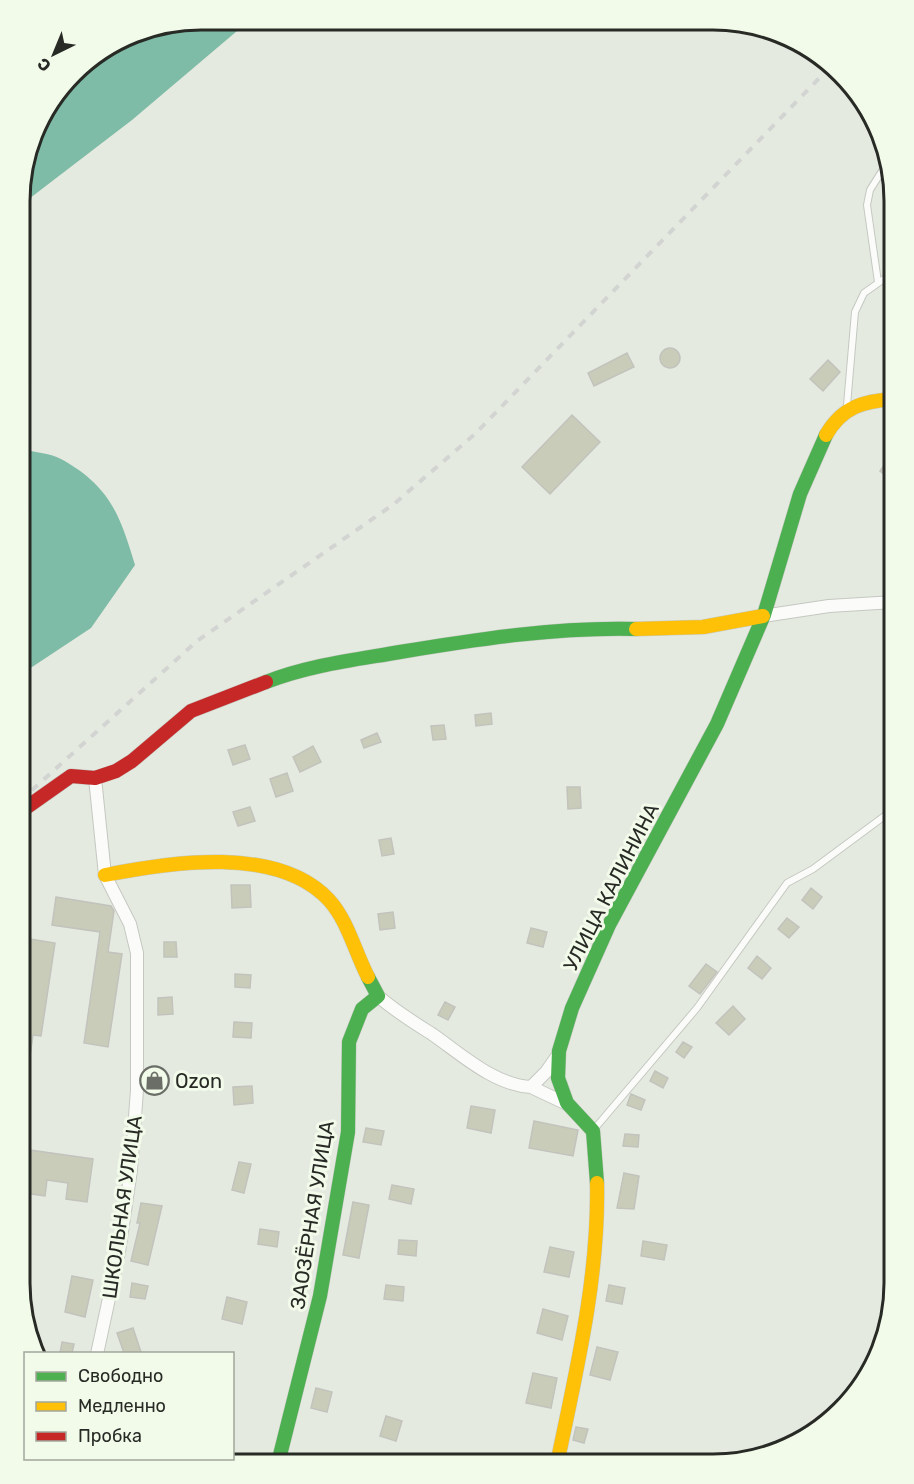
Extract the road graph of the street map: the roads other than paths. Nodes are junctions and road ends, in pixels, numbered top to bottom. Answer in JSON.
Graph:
{"nodes":[{"id":1,"x":882,"y":171,"type":"edge"},
{"id":2,"x":884,"y":278,"type":"edge"},
{"id":3,"x":878,"y":282,"type":"junction"},
{"id":4,"x":884,"y":399,"type":"edge"},
{"id":5,"x":847,"y":408,"type":"junction"},
{"id":6,"x":884,"y":603,"type":"edge"},
{"id":7,"x":763,"y":616,"type":"junction"},
{"id":8,"x":95,"y":778,"type":"junction"},
{"id":9,"x":30,"y":805,"type":"edge"},
{"id":10,"x":884,"y":816,"type":"edge"},
{"id":11,"x":105,"y":875,"type":"junction"},
{"id":12,"x":378,"y":996,"type":"junction"},
{"id":13,"x":559,"y":1054,"type":"junction"},
{"id":14,"x":531,"y":1087,"type":"junction"},
{"id":15,"x":567,"y":1104,"type":"junction"},
{"id":16,"x":593,"y":1130,"type":"junction"},
{"id":17,"x":97,"y":1352,"type":"edge"},
{"id":18,"x":281,"y":1454,"type":"edge"},
{"id":19,"x":559,"y":1454,"type":"edge"}],
"edges":[{"from":1,"to":3,"type":"lane"},
{"from":2,"to":3,"type":"lane"},
{"from":3,"to":5,"type":"lane"},
{"from":4,"to":5,"type":"street"},
{"from":5,"to":7,"type":"street","name":"УЛИЦА КАЛИНИНА"},
{"from":6,"to":7,"type":"street"},
{"from":7,"to":8,"type":"street"},
{"from":7,"to":13,"type":"street","name":"УЛИЦА КАЛИНИНА"},
{"from":8,"to":9,"type":"street"},
{"from":8,"to":11,"type":"street","name":"ШКОЛЬНАЯ УЛИЦА"},
{"from":10,"to":16,"type":"lane"},
{"from":11,"to":12,"type":"street"},
{"from":11,"to":17,"type":"street","name":"ШКОЛЬНАЯ УЛИЦА"},
{"from":12,"to":14,"type":"street"},
{"from":12,"to":18,"type":"street","name":"ЗАОЗЁРНАЯ УЛИЦА"},
{"from":13,"to":14,"type":"street"},
{"from":13,"to":15,"type":"street","name":"УЛИЦА КАЛИНИНА"},
{"from":14,"to":15,"type":"street"},
{"from":15,"to":16,"type":"street","name":"УЛИЦА КАЛИНИНА"},
{"from":16,"to":19,"type":"street"}]}
